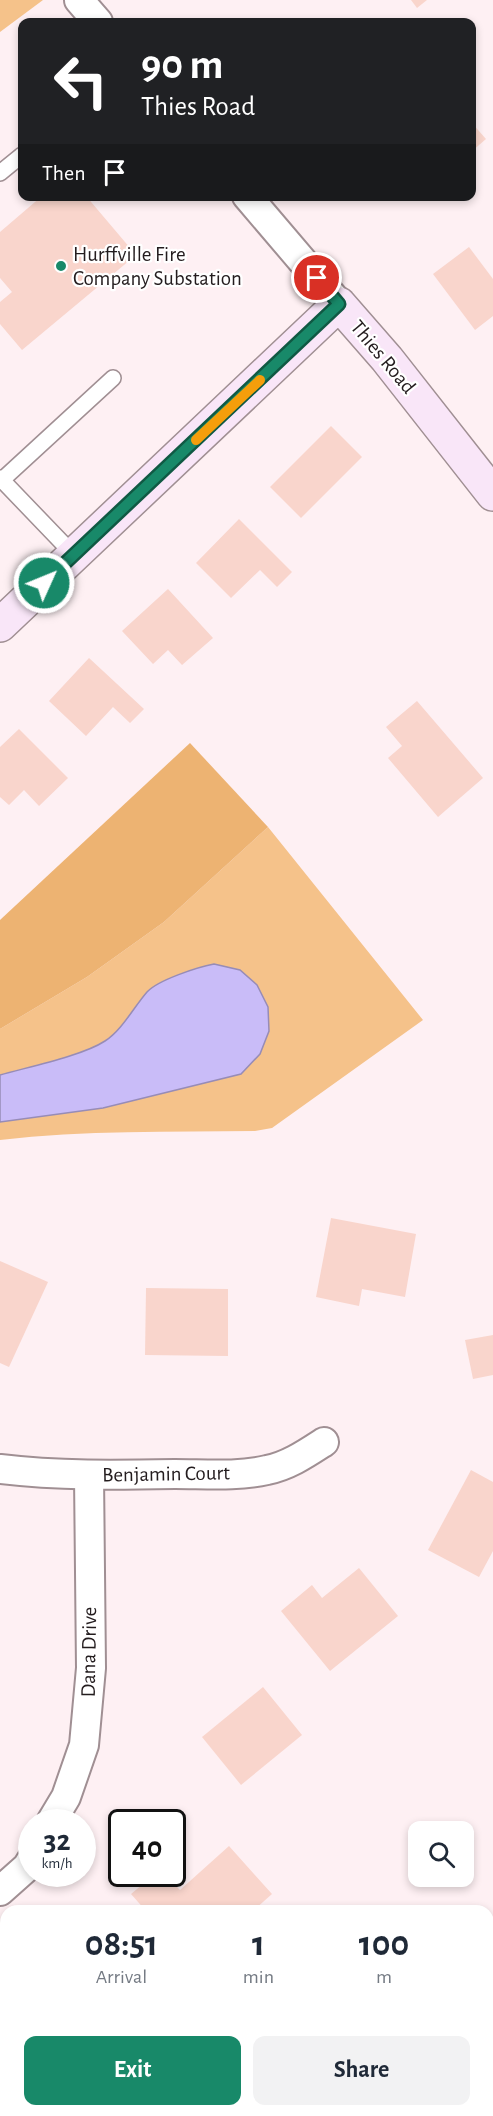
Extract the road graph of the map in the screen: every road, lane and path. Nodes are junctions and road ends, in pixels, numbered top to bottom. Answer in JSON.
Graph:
{"nodes":[{"id":1,"x":79,"y":0,"type":"edge"},
{"id":2,"x":95,"y":18,"type":"edge"},
{"id":3,"x":18,"y":158,"type":"edge"},
{"id":4,"x":0,"y":173,"type":"edge"},
{"id":5,"x":251,"y":201,"type":"edge"},
{"id":6,"x":339,"y":304,"type":"junction"},
{"id":7,"x":113,"y":378,"type":"dead end"},
{"id":8,"x":1,"y":479,"type":"edge"},
{"id":9,"x":493,"y":494,"type":"edge"},
{"id":10,"x":74,"y":555,"type":"junction"},
{"id":11,"x":0,"y":626,"type":"edge"},
{"id":12,"x":324,"y":1442,"type":"dead end"},
{"id":13,"x":0,"y":1469,"type":"edge"},
{"id":14,"x":89,"y":1475,"type":"junction"},
{"id":15,"x":59,"y":1809,"type":"edge"},
{"id":16,"x":18,"y":1875,"type":"edge"},
{"id":17,"x":0,"y":1891,"type":"edge"}],
"edges":[{"from":1,"to":2,"type":"street"},
{"from":3,"to":4,"type":"lane"},
{"from":5,"to":6,"type":"street","name":"Thies Road"},
{"from":6,"to":9,"type":"street","name":"Thies Road"},
{"from":6,"to":10,"type":"street"},
{"from":7,"to":8,"type":"lane"},
{"from":8,"to":10,"type":"lane"},
{"from":10,"to":11,"type":"street"},
{"from":12,"to":14,"type":"street","name":"Benjamin Court"},
{"from":13,"to":14,"type":"street","name":"Benjamin Court"},
{"from":14,"to":15,"type":"street","name":"Dana Drive"},
{"from":16,"to":17,"type":"street"}]}
